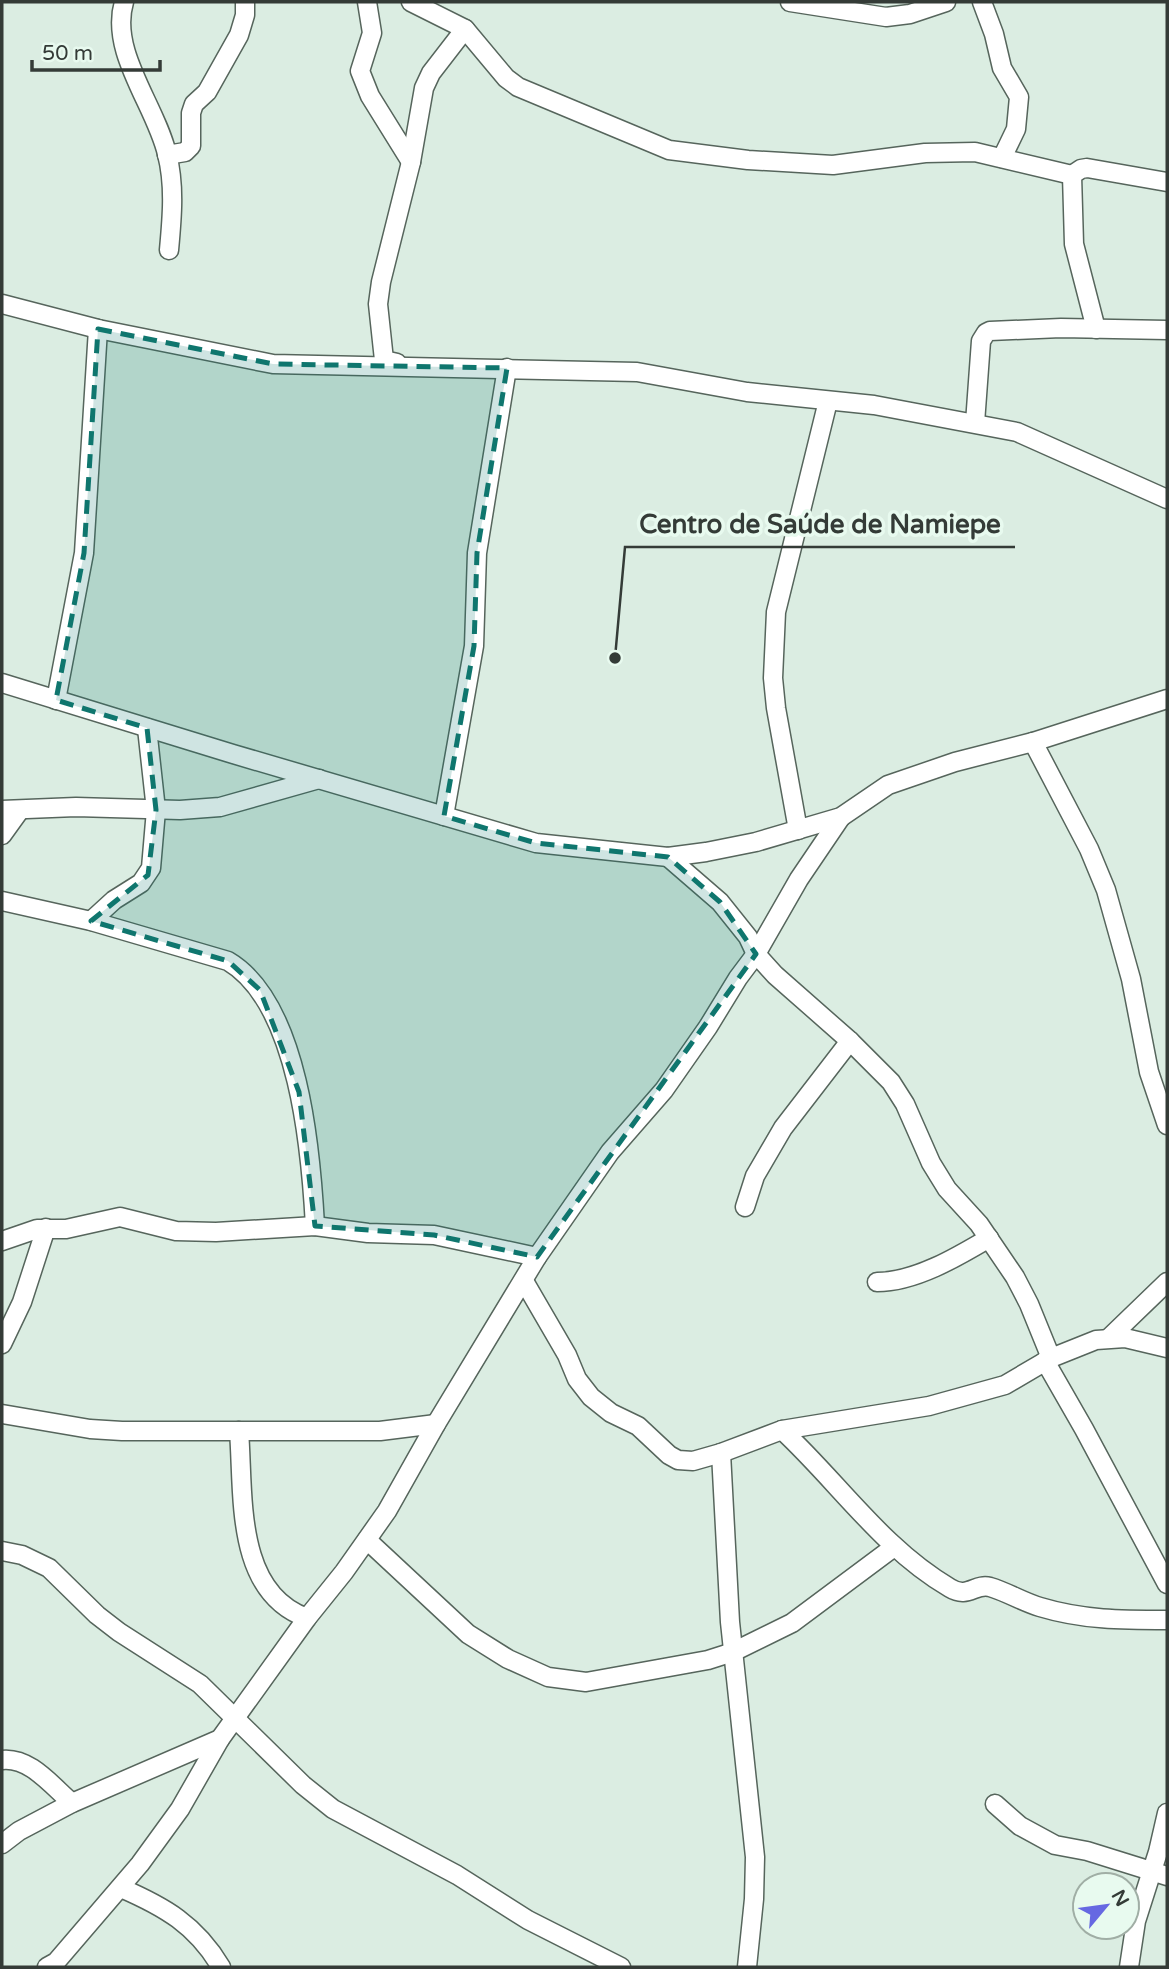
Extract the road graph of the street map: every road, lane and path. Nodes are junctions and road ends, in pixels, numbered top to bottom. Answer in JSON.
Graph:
{"nodes":[{"id":1,"x":124,"y":2,"type":"edge"},
{"id":2,"x":245,"y":2,"type":"edge"},
{"id":3,"x":367,"y":2,"type":"edge"},
{"id":4,"x":411,"y":2,"type":"edge"},
{"id":5,"x":790,"y":2,"type":"edge"},
{"id":6,"x":946,"y":2,"type":"edge"},
{"id":7,"x":982,"y":2,"type":"edge"},
{"id":8,"x":466,"y":29,"type":"junction"},
{"id":9,"x":167,"y":155,"type":"junction"},
{"id":10,"x":1002,"y":158,"type":"junction"},
{"id":11,"x":411,"y":162,"type":"junction"},
{"id":12,"x":1072,"y":175,"type":"junction"},
{"id":13,"x":1167,"y":182,"type":"edge"},
{"id":14,"x":169,"y":250,"type":"dead end"},
{"id":15,"x":2,"y":304,"type":"edge"},
{"id":16,"x":98,"y":329,"type":"junction"},
{"id":17,"x":1096,"y":329,"type":"junction"},
{"id":18,"x":1167,"y":330,"type":"edge"},
{"id":19,"x":416,"y":366,"type":"junction"},
{"id":20,"x":507,"y":368,"type":"junction"},
{"id":21,"x":828,"y":401,"type":"junction"},
{"id":22,"x":975,"y":423,"type":"junction"},
{"id":23,"x":1167,"y":499,"type":"edge"},
{"id":24,"x":2,"y":683,"type":"edge"},
{"id":25,"x":1167,"y":699,"type":"edge"},
{"id":26,"x":55,"y":700,"type":"junction"},
{"id":27,"x":147,"y":728,"type":"junction"},
{"id":28,"x":1033,"y":742,"type":"junction"},
{"id":29,"x":319,"y":779,"type":"junction"},
{"id":30,"x":11,"y":810,"type":"edge"},
{"id":31,"x":156,"y":810,"type":"junction"},
{"id":32,"x":444,"y":816,"type":"junction"},
{"id":33,"x":841,"y":817,"type":"junction"},
{"id":34,"x":798,"y":830,"type":"junction"},
{"id":35,"x":2,"y":835,"type":"edge"},
{"id":36,"x":668,"y":856,"type":"junction"},
{"id":37,"x":2,"y":901,"type":"edge"},
{"id":38,"x":91,"y":921,"type":"junction"},
{"id":39,"x":756,"y":954,"type":"junction"},
{"id":40,"x":850,"y":1041,"type":"junction"},
{"id":41,"x":1167,"y":1125,"type":"edge"},
{"id":42,"x":745,"y":1207,"type":"dead end"},
{"id":43,"x":315,"y":1226,"type":"junction"},
{"id":44,"x":46,"y":1228,"type":"junction"},
{"id":45,"x":989,"y":1238,"type":"junction"},
{"id":46,"x":2,"y":1241,"type":"edge"},
{"id":47,"x":537,"y":1257,"type":"junction"},
{"id":48,"x":524,"y":1281,"type":"junction"},
{"id":49,"x":877,"y":1282,"type":"dead end"},
{"id":50,"x":1167,"y":1282,"type":"edge"},
{"id":51,"x":1110,"y":1338,"type":"junction"},
{"id":52,"x":2,"y":1344,"type":"edge"},
{"id":53,"x":1167,"y":1348,"type":"edge"},
{"id":54,"x":1048,"y":1360,"type":"junction"},
{"id":55,"x":2,"y":1415,"type":"edge"},
{"id":56,"x":436,"y":1424,"type":"junction"},
{"id":57,"x":782,"y":1430,"type":"junction"},
{"id":58,"x":239,"y":1431,"type":"junction"},
{"id":59,"x":722,"y":1453,"type":"junction"},
{"id":60,"x":368,"y":1540,"type":"junction"},
{"id":61,"x":894,"y":1547,"type":"junction"},
{"id":62,"x":2,"y":1551,"type":"edge"},
{"id":63,"x":1167,"y":1584,"type":"edge"},
{"id":64,"x":307,"y":1618,"type":"junction"},
{"id":65,"x":1167,"y":1620,"type":"edge"},
{"id":66,"x":733,"y":1652,"type":"junction"},
{"id":67,"x":234,"y":1717,"type":"junction"},
{"id":68,"x":220,"y":1739,"type":"junction"},
{"id":69,"x":2,"y":1760,"type":"edge"},
{"id":70,"x":72,"y":1802,"type":"junction"},
{"id":71,"x":995,"y":1804,"type":"dead end"},
{"id":72,"x":1167,"y":1813,"type":"edge"},
{"id":73,"x":2,"y":1844,"type":"edge"},
{"id":74,"x":1159,"y":1874,"type":"edge"},
{"id":75,"x":121,"y":1888,"type":"junction"},
{"id":76,"x":47,"y":1967,"type":"edge"},
{"id":77,"x":221,"y":1967,"type":"edge"},
{"id":78,"x":621,"y":1967,"type":"edge"},
{"id":79,"x":747,"y":1967,"type":"edge"},
{"id":80,"x":1129,"y":1967,"type":"edge"}],
"edges":[{"from":1,"to":9,"type":"street"},
{"from":2,"to":9,"type":"street"},
{"from":3,"to":11,"type":"street"},
{"from":4,"to":8,"type":"street"},
{"from":5,"to":6,"type":"street"},
{"from":7,"to":10,"type":"street"},
{"from":8,"to":10,"type":"street"},
{"from":8,"to":11,"type":"street"},
{"from":9,"to":14,"type":"street"},
{"from":10,"to":12,"type":"street"},
{"from":11,"to":19,"type":"street"},
{"from":12,"to":13,"type":"street"},
{"from":12,"to":17,"type":"street"},
{"from":15,"to":16,"type":"street"},
{"from":16,"to":19,"type":"street"},
{"from":16,"to":26,"type":"street"},
{"from":17,"to":18,"type":"street"},
{"from":17,"to":22,"type":"street"},
{"from":19,"to":20,"type":"street"},
{"from":20,"to":21,"type":"street"},
{"from":20,"to":32,"type":"street"},
{"from":21,"to":22,"type":"street"},
{"from":21,"to":34,"type":"street"},
{"from":22,"to":23,"type":"street"},
{"from":24,"to":26,"type":"street"},
{"from":25,"to":28,"type":"street"},
{"from":26,"to":27,"type":"street"},
{"from":27,"to":29,"type":"street"},
{"from":27,"to":31,"type":"street"},
{"from":28,"to":33,"type":"street"},
{"from":28,"to":41,"type":"street"},
{"from":29,"to":31,"type":"street"},
{"from":29,"to":32,"type":"street"},
{"from":30,"to":31,"type":"street"},
{"from":30,"to":35,"type":"street"},
{"from":31,"to":38,"type":"street"},
{"from":32,"to":36,"type":"street"},
{"from":33,"to":34,"type":"street"},
{"from":33,"to":39,"type":"street"},
{"from":34,"to":36,"type":"street"},
{"from":36,"to":39,"type":"street"},
{"from":37,"to":38,"type":"street"},
{"from":38,"to":43,"type":"street"},
{"from":39,"to":40,"type":"street"},
{"from":39,"to":47,"type":"street"},
{"from":40,"to":42,"type":"street"},
{"from":40,"to":45,"type":"street"},
{"from":43,"to":44,"type":"street"},
{"from":43,"to":47,"type":"street"},
{"from":44,"to":46,"type":"street"},
{"from":44,"to":52,"type":"street"},
{"from":45,"to":49,"type":"street"},
{"from":45,"to":54,"type":"street"},
{"from":47,"to":48,"type":"street"},
{"from":48,"to":56,"type":"street"},
{"from":48,"to":59,"type":"street"},
{"from":50,"to":51,"type":"street"},
{"from":51,"to":53,"type":"street"},
{"from":51,"to":54,"type":"street"},
{"from":54,"to":57,"type":"street"},
{"from":54,"to":63,"type":"street"},
{"from":55,"to":58,"type":"street"},
{"from":56,"to":58,"type":"street"},
{"from":56,"to":60,"type":"street"},
{"from":57,"to":59,"type":"street"},
{"from":57,"to":61,"type":"street"},
{"from":58,"to":64,"type":"street"},
{"from":59,"to":66,"type":"street"},
{"from":60,"to":64,"type":"street"},
{"from":60,"to":66,"type":"street"},
{"from":61,"to":65,"type":"street"},
{"from":61,"to":66,"type":"street"},
{"from":62,"to":67,"type":"street"},
{"from":64,"to":67,"type":"street"},
{"from":66,"to":79,"type":"street"},
{"from":67,"to":68,"type":"street"},
{"from":67,"to":78,"type":"street"},
{"from":68,"to":70,"type":"street"},
{"from":68,"to":75,"type":"street"},
{"from":69,"to":70,"type":"street"},
{"from":70,"to":73,"type":"street"},
{"from":71,"to":74,"type":"street"},
{"from":72,"to":74,"type":"street"},
{"from":74,"to":80,"type":"street"},
{"from":75,"to":76,"type":"street"},
{"from":75,"to":77,"type":"street"}]}
